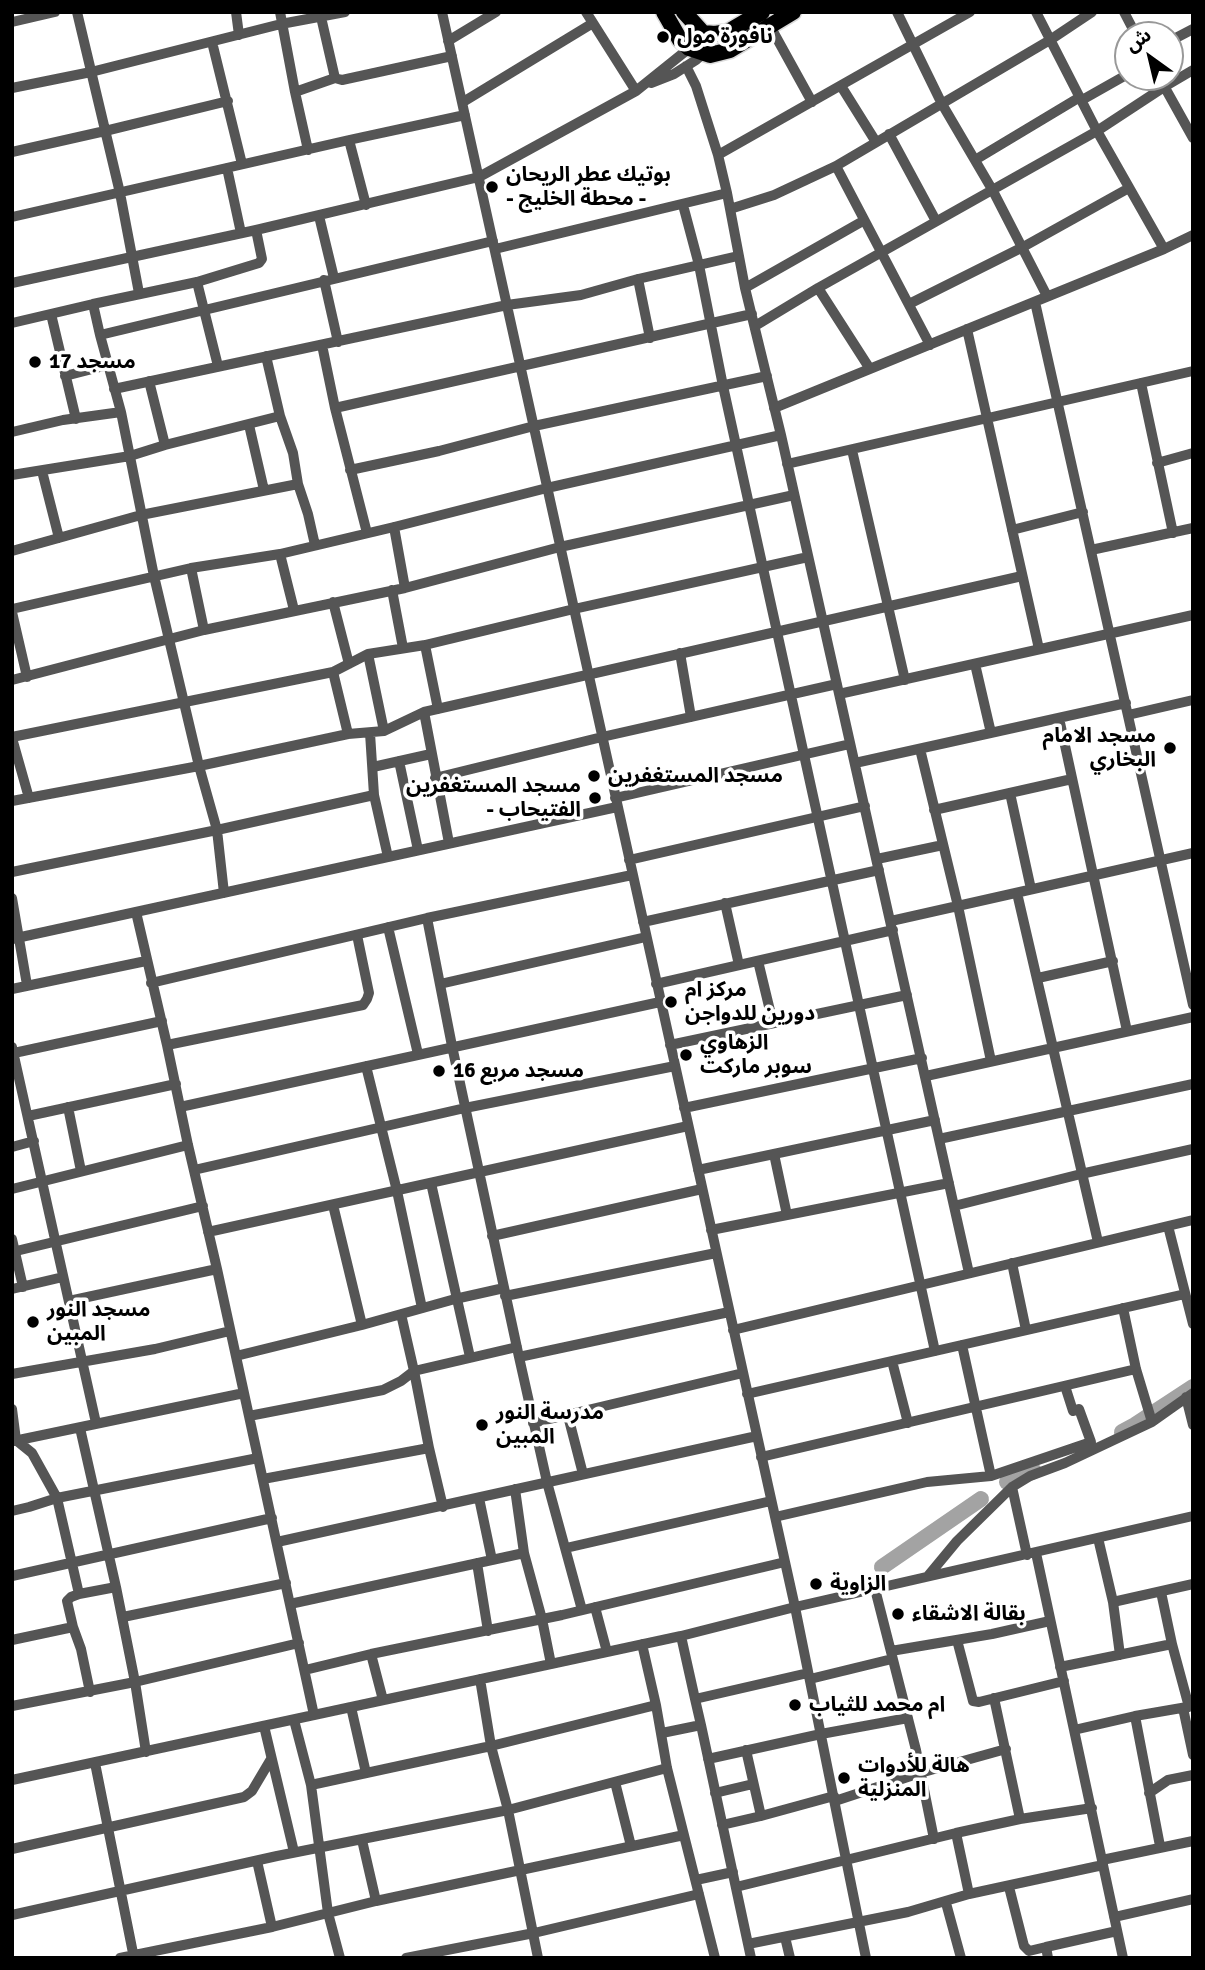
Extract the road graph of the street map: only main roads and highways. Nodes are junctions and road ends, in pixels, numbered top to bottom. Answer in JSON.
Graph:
{"nodes":[{"id":1,"x":664,"y":12,"type":"edge"},
{"id":2,"x":684,"y":12,"type":"edge"},
{"id":3,"x":793,"y":12,"type":"edge"},
{"id":4,"x":766,"y":19,"type":"edge"}],
"edges":[{"from":1,"to":4,"type":"highway"},
{"from":2,"to":4,"type":"highway"},
{"from":3,"to":4,"type":"highway"}]}
